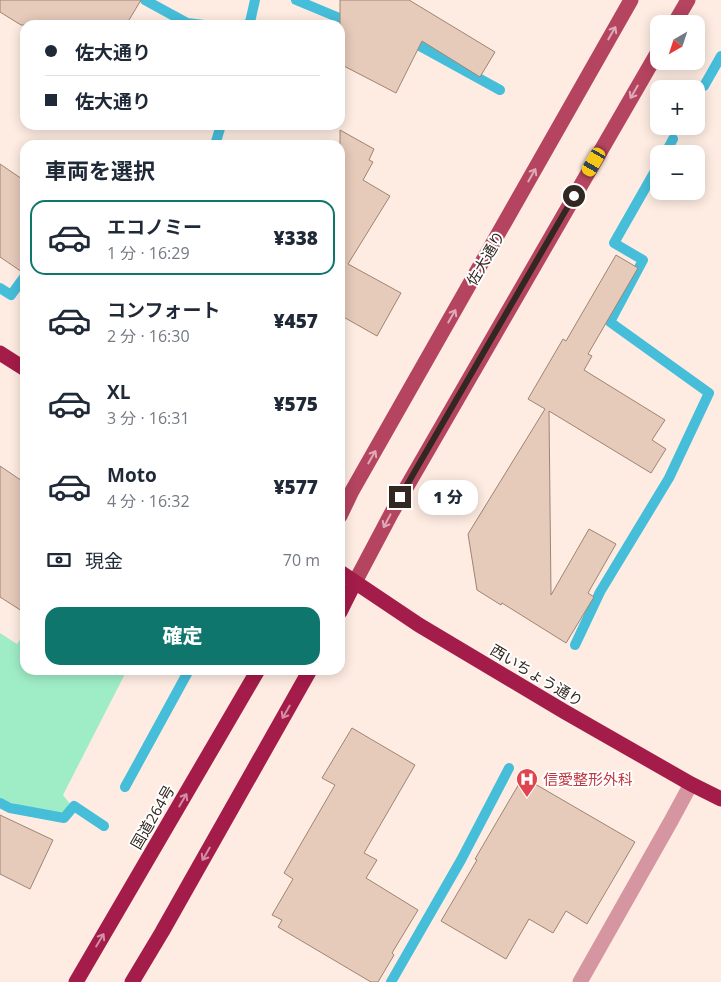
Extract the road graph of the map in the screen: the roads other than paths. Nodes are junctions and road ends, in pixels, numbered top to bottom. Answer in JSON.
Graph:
{"nodes":[{"id":1,"x":631,"y":0,"type":"edge"},
{"id":2,"x":688,"y":0,"type":"edge"},
{"id":3,"x":679,"y":15,"type":"edge"},
{"id":4,"x":650,"y":66,"type":"edge"},
{"id":5,"x":0,"y":353,"type":"edge"},
{"id":6,"x":20,"y":366,"type":"edge"},
{"id":7,"x":345,"y":506,"type":"edge"},
{"id":8,"x":345,"y":575,"type":"edge"},
{"id":9,"x":355,"y":582,"type":"junction"},
{"id":10,"x":345,"y":602,"type":"edge"},
{"id":11,"x":255,"y":675,"type":"edge"},
{"id":12,"x":307,"y":675,"type":"edge"},
{"id":13,"x":691,"y":784,"type":"junction"},
{"id":14,"x":721,"y":799,"type":"edge"},
{"id":15,"x":76,"y":982,"type":"edge"},
{"id":16,"x":132,"y":982,"type":"edge"},
{"id":17,"x":580,"y":982,"type":"edge"}],
"edges":[{"from":7,"to":1,"type":"main road","name":"佐大通り","one_way":true},
{"from":2,"to":3,"type":"main road"},
{"from":4,"to":9,"type":"main road","one_way":true},
{"from":5,"to":6,"type":"highway"},
{"from":8,"to":9,"type":"highway","name":"西いちょう通り"},
{"from":9,"to":10,"type":"highway"},
{"from":9,"to":13,"type":"highway","name":"西いちょう通り"},
{"from":15,"to":11,"type":"highway","name":"国道264号","one_way":true},
{"from":12,"to":16,"type":"highway","one_way":true},
{"from":13,"to":14,"type":"highway","name":"西いちょう通り"},
{"from":13,"to":17,"type":"street"}]}
